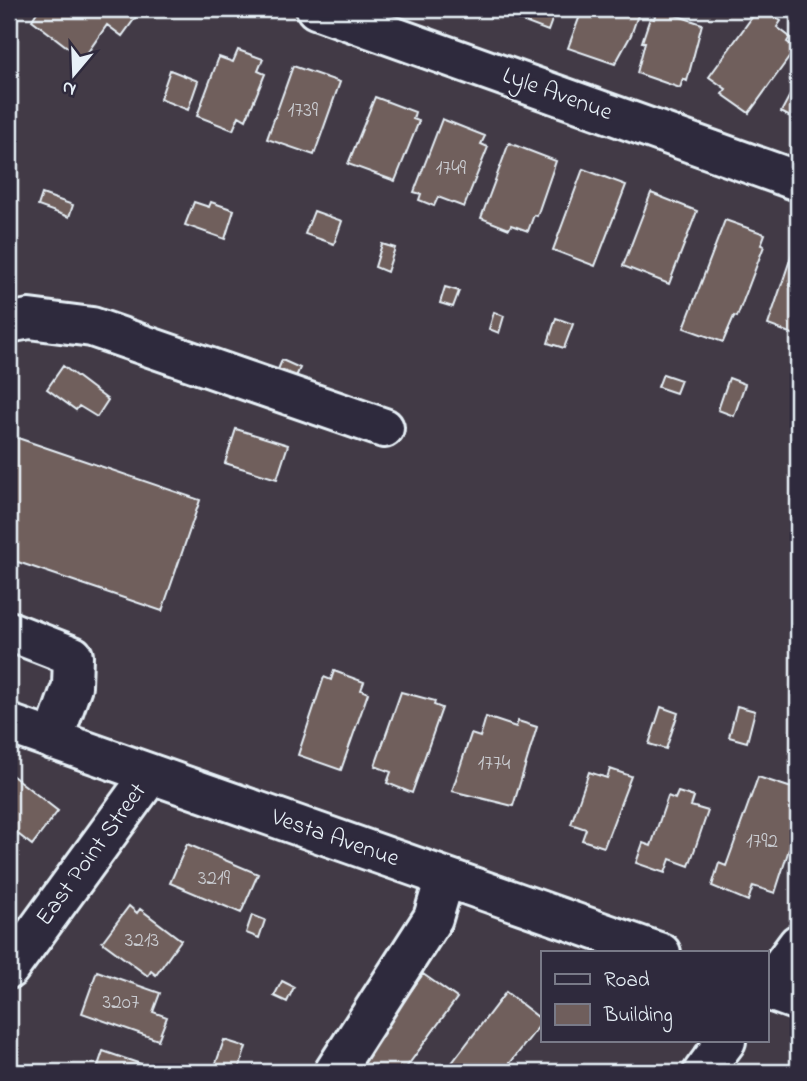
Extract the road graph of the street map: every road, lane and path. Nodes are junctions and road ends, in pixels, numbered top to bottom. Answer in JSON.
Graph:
{"nodes":[{"id":1,"x":338,"y":12,"type":"edge"},
{"id":2,"x":798,"y":181,"type":"edge"},
{"id":3,"x":9,"y":323,"type":"edge"},
{"id":4,"x":384,"y":428,"type":"dead end"},
{"id":5,"x":9,"y":631,"type":"edge"},
{"id":6,"x":9,"y":724,"type":"edge"},
{"id":7,"x":53,"y":740,"type":"junction"},
{"id":8,"x":151,"y":774,"type":"junction"},
{"id":9,"x":445,"y":877,"type":"junction"},
{"id":10,"x":798,"y":944,"type":"edge"},
{"id":11,"x":655,"y":951,"type":"edge"},
{"id":12,"x":9,"y":969,"type":"edge"},
{"id":13,"x":768,"y":987,"type":"edge"},
{"id":14,"x":768,"y":988,"type":"edge"},
{"id":15,"x":798,"y":1001,"type":"edge"},
{"id":16,"x":725,"y":1042,"type":"edge"},
{"id":17,"x":334,"y":1072,"type":"edge"},
{"id":18,"x":703,"y":1072,"type":"edge"}],
"edges":[{"from":1,"to":2,"type":"street","name":"Lyle Avenue"},
{"from":3,"to":4,"type":"street"},
{"from":5,"to":7,"type":"street"},
{"from":6,"to":7,"type":"street","name":"Vesta Avenue"},
{"from":7,"to":8,"type":"street","name":"Vesta Avenue"},
{"from":8,"to":9,"type":"street","name":"Vesta Avenue"},
{"from":8,"to":12,"type":"street","name":"East Point Street"},
{"from":9,"to":11,"type":"street","name":"Vesta Avenue"},
{"from":9,"to":17,"type":"street"},
{"from":10,"to":13,"type":"street"},
{"from":14,"to":15,"type":"street"},
{"from":16,"to":18,"type":"street"}]}
